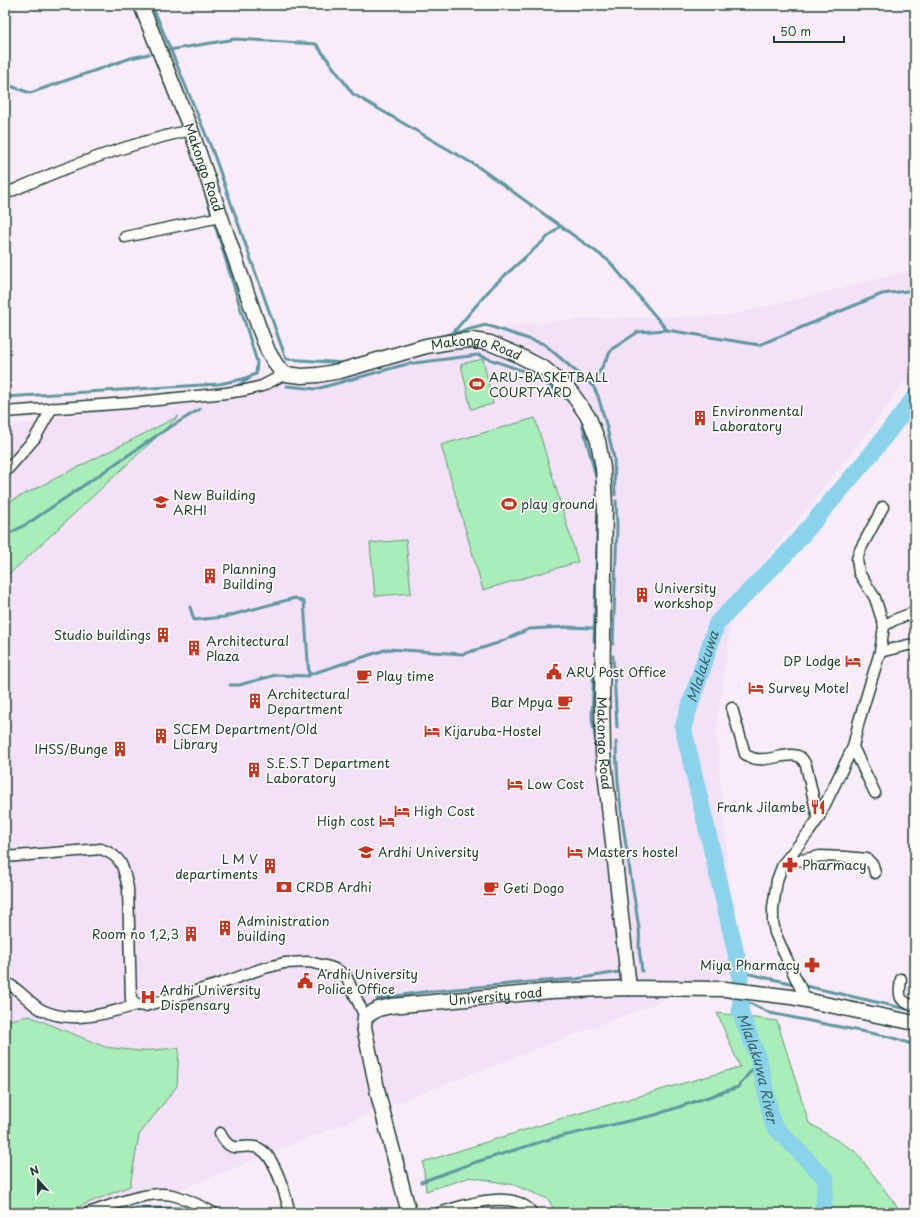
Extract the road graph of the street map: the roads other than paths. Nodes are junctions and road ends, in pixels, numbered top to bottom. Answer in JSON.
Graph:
{"nodes":[{"id":1,"x":141,"y":5,"type":"edge"},
{"id":2,"x":191,"y":130,"type":"junction"},
{"id":3,"x":5,"y":194,"type":"edge"},
{"id":4,"x":220,"y":218,"type":"junction"},
{"id":5,"x":125,"y":237,"type":"dead end"},
{"id":6,"x":285,"y":374,"type":"junction"},
{"id":7,"x":52,"y":408,"type":"junction"},
{"id":8,"x":5,"y":412,"type":"edge"},
{"id":9,"x":7,"y":470,"type":"dead end"},
{"id":10,"x":883,"y":507,"type":"dead end"},
{"id":11,"x":915,"y":612,"type":"edge"},
{"id":12,"x":884,"y":626,"type":"junction"},
{"id":13,"x":915,"y":645,"type":"edge"},
{"id":14,"x":880,"y":652,"type":"junction"},
{"id":15,"x":732,"y":708,"type":"dead end"},
{"id":16,"x":853,"y":747,"type":"junction"},
{"id":17,"x":875,"y":793,"type":"dead end"},
{"id":18,"x":818,"y":819,"type":"junction"},
{"id":19,"x":5,"y":857,"type":"edge"},
{"id":20,"x":783,"y":864,"type":"junction"},
{"id":21,"x":875,"y":873,"type":"dead end"},
{"id":22,"x":901,"y":980,"type":"dead end"},
{"id":23,"x":5,"y":982,"type":"edge"},
{"id":24,"x":629,"y":988,"type":"junction"},
{"id":25,"x":806,"y":1000,"type":"junction"},
{"id":26,"x":137,"y":1005,"type":"junction"},
{"id":27,"x":915,"y":1006,"type":"edge"},
{"id":28,"x":365,"y":1017,"type":"junction"},
{"id":29,"x":915,"y":1023,"type":"edge"},
{"id":30,"x":220,"y":1133,"type":"dead end"},
{"id":31,"x":88,"y":1213,"type":"edge"},
{"id":32,"x":214,"y":1213,"type":"edge"},
{"id":33,"x":290,"y":1213,"type":"edge"},
{"id":34,"x":409,"y":1213,"type":"edge"},
{"id":35,"x":439,"y":1213,"type":"edge"},
{"id":36,"x":532,"y":1213,"type":"edge"}],
"edges":[{"from":1,"to":2,"type":"street","name":"Makongo Road"},
{"from":2,"to":3,"type":"street"},
{"from":2,"to":4,"type":"street","name":"Makongo Road"},
{"from":4,"to":5,"type":"street"},
{"from":4,"to":6,"type":"street","name":"Makongo Road"},
{"from":6,"to":7,"type":"street"},
{"from":6,"to":24,"type":"street","name":"Makongo Road"},
{"from":7,"to":8,"type":"street"},
{"from":7,"to":9,"type":"street"},
{"from":10,"to":12,"type":"street"},
{"from":11,"to":12,"type":"street"},
{"from":12,"to":14,"type":"street"},
{"from":13,"to":14,"type":"street"},
{"from":14,"to":16,"type":"street"},
{"from":15,"to":18,"type":"street"},
{"from":16,"to":17,"type":"street"},
{"from":16,"to":18,"type":"street"},
{"from":18,"to":20,"type":"street"},
{"from":19,"to":26,"type":"street"},
{"from":20,"to":21,"type":"street"},
{"from":20,"to":25,"type":"street"},
{"from":22,"to":27,"type":"street"},
{"from":23,"to":26,"type":"street"},
{"from":24,"to":25,"type":"street","name":"University road"},
{"from":24,"to":28,"type":"street","name":"University road"},
{"from":25,"to":29,"type":"street","name":"University road"},
{"from":26,"to":28,"type":"street"},
{"from":28,"to":34,"type":"street"},
{"from":30,"to":33,"type":"street"},
{"from":31,"to":32,"type":"street"},
{"from":35,"to":36,"type":"street"}]}
